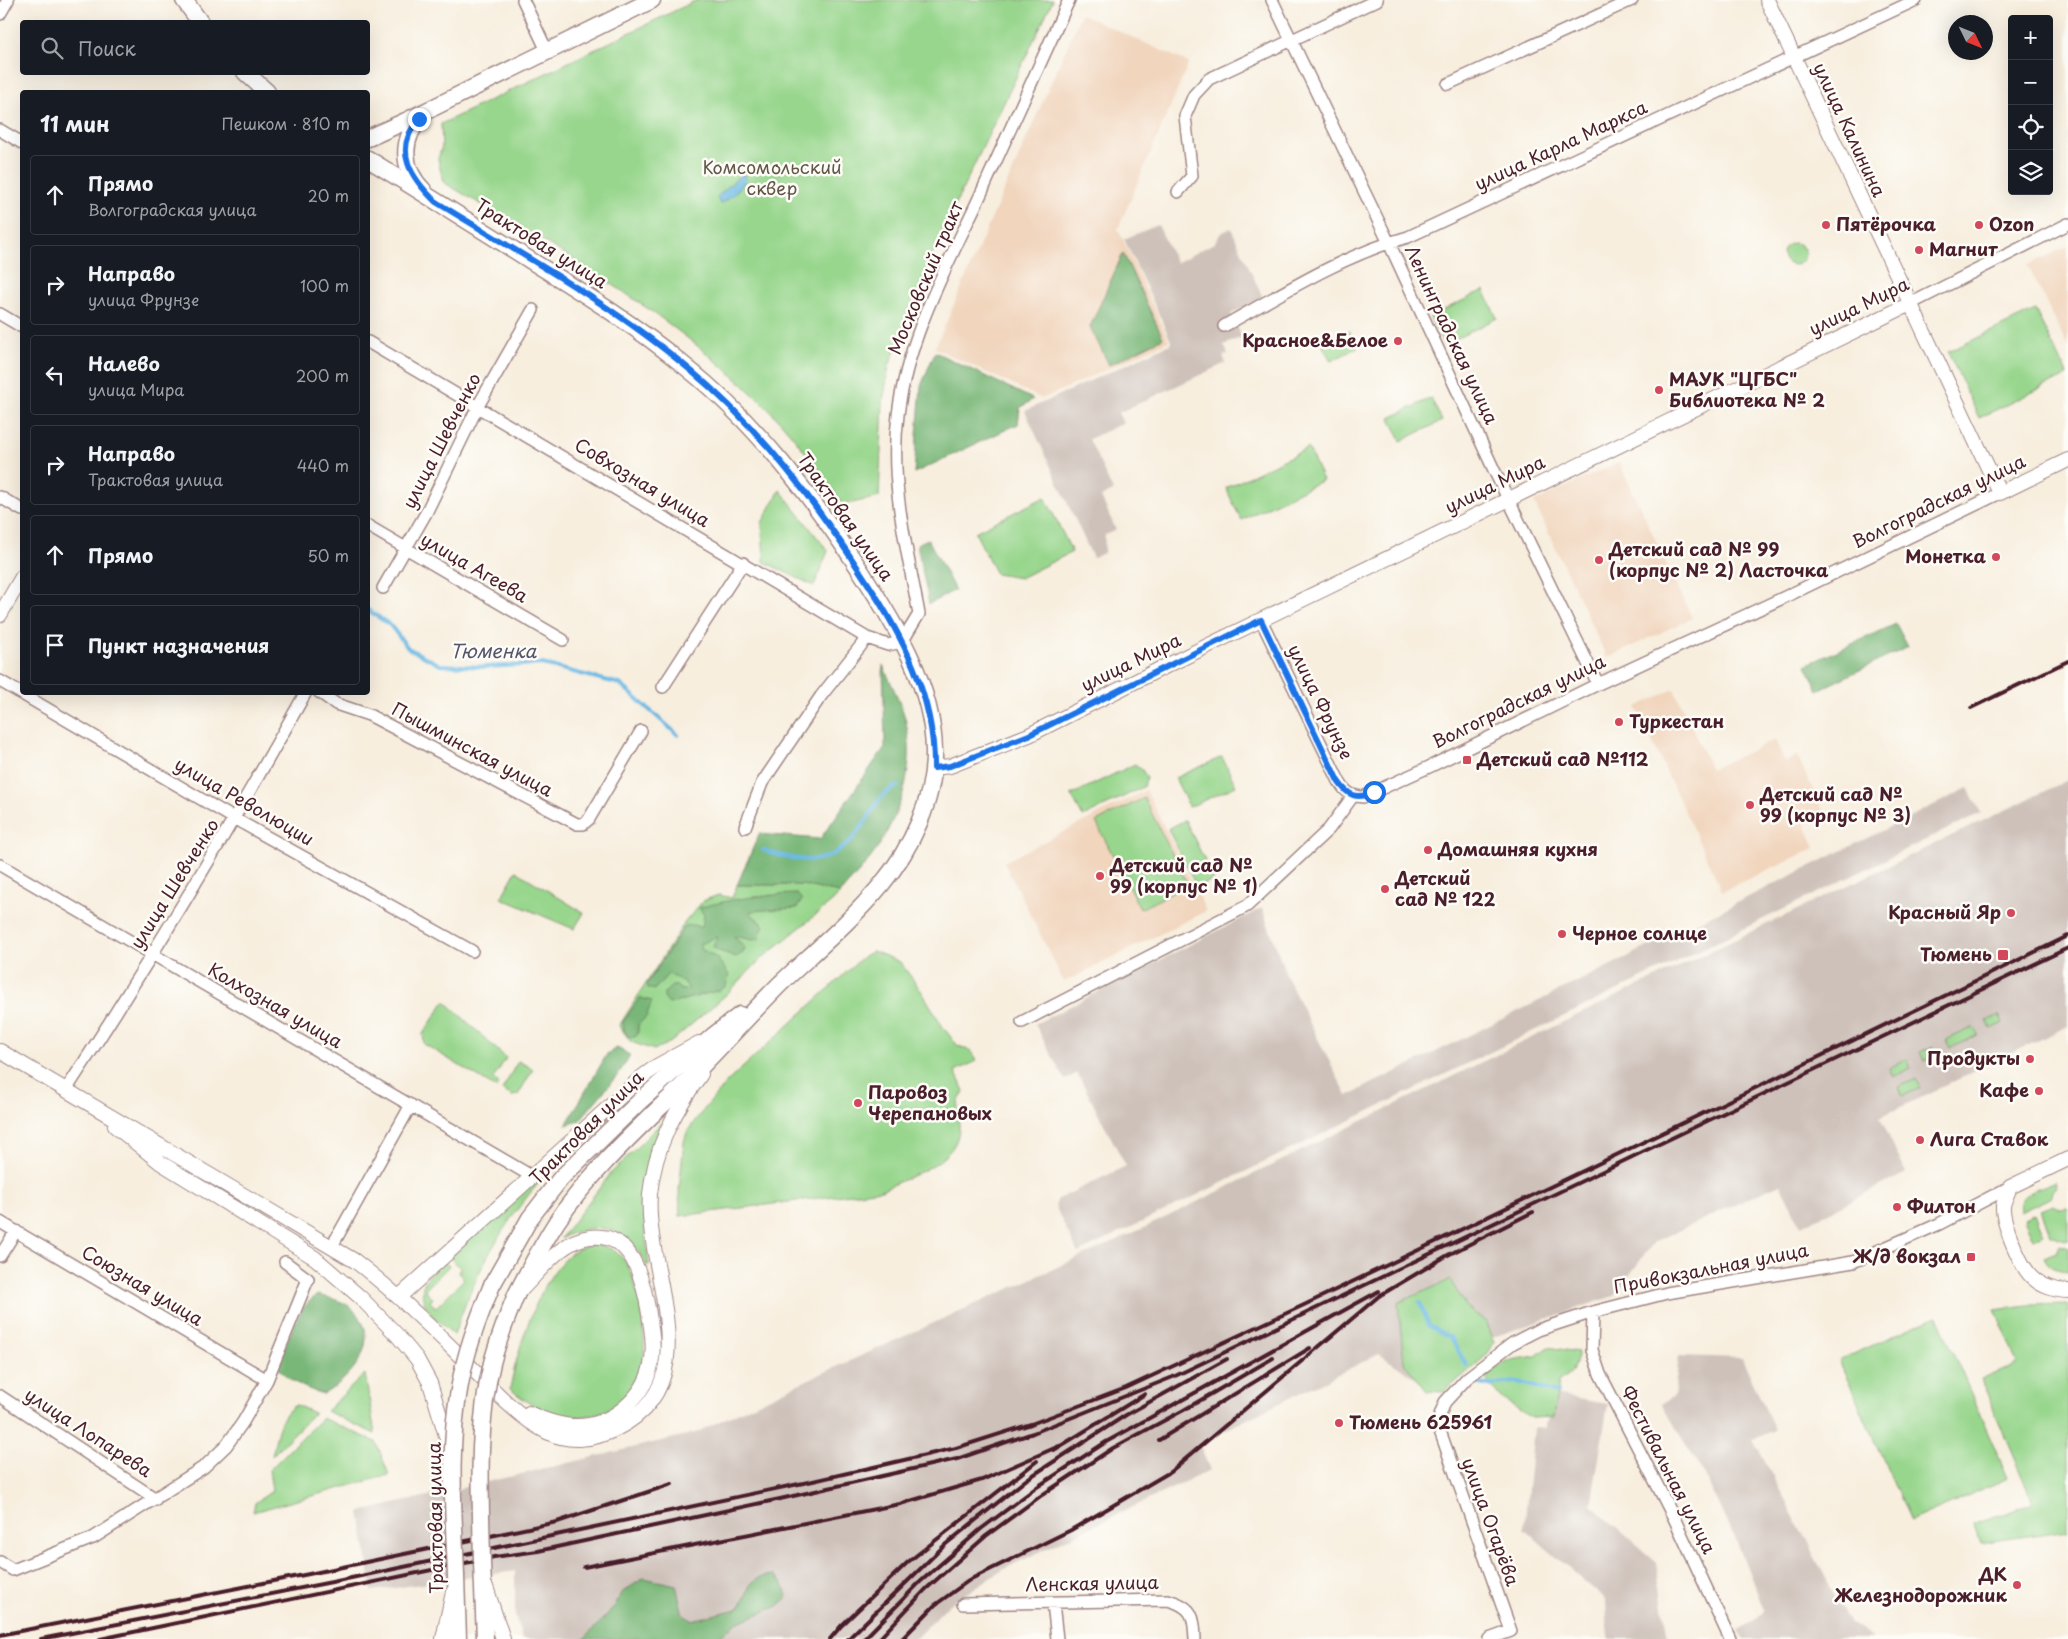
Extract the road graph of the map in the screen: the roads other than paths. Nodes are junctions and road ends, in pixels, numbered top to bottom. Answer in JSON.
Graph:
{"nodes":[{"id":1,"x":8,"y":0,"type":"edge"},
{"id":2,"x":184,"y":0,"type":"edge"},
{"id":3,"x":523,"y":0,"type":"edge"},
{"id":4,"x":652,"y":0,"type":"edge"},
{"id":5,"x":1069,"y":0,"type":"edge"},
{"id":6,"x":1272,"y":0,"type":"edge"},
{"id":7,"x":1377,"y":0,"type":"edge"},
{"id":8,"x":1632,"y":0,"type":"edge"},
{"id":9,"x":1767,"y":0,"type":"edge"},
{"id":10,"x":1916,"y":0,"type":"edge"},
{"id":11,"x":0,"y":14,"type":"edge"},
{"id":12,"x":199,"y":20,"type":"edge"},
{"id":13,"x":1291,"y":41,"type":"junction"},
{"id":14,"x":547,"y":51,"type":"junction"},
{"id":15,"x":1793,"y":56,"type":"junction"},
{"id":16,"x":248,"y":75,"type":"edge"},
{"id":17,"x":1448,"y":84,"type":"dead end"},
{"id":18,"x":265,"y":90,"type":"edge"},
{"id":19,"x":430,"y":109,"type":"junction"},
{"id":20,"x":0,"y":130,"type":"edge"},
{"id":21,"x":370,"y":137,"type":"edge"},
{"id":22,"x":20,"y":142,"type":"edge"},
{"id":23,"x":370,"y":160,"type":"edge"},
{"id":24,"x":1178,"y":192,"type":"dead end"},
{"id":25,"x":436,"y":202,"type":"junction"},
{"id":26,"x":2068,"y":224,"type":"edge"},
{"id":27,"x":1389,"y":242,"type":"junction"},
{"id":28,"x":1910,"y":304,"type":"junction"},
{"id":29,"x":533,"y":310,"type":"dead end"},
{"id":30,"x":0,"y":314,"type":"edge"},
{"id":31,"x":20,"y":326,"type":"edge"},
{"id":32,"x":1224,"y":326,"type":"dead end"},
{"id":33,"x":370,"y":343,"type":"edge"},
{"id":34,"x":478,"y":406,"type":"junction"},
{"id":35,"x":2068,"y":460,"type":"edge"},
{"id":36,"x":2000,"y":494,"type":"junction"},
{"id":37,"x":0,"y":497,"type":"edge"},
{"id":38,"x":1509,"y":499,"type":"junction"},
{"id":39,"x":20,"y":509,"type":"edge"},
{"id":40,"x":370,"y":527,"type":"edge"},
{"id":41,"x":406,"y":548,"type":"junction"},
{"id":42,"x":743,"y":563,"type":"junction"},
{"id":43,"x":20,"y":580,"type":"edge"},
{"id":44,"x":383,"y":588,"type":"dead end"},
{"id":45,"x":0,"y":615,"type":"edge"},
{"id":46,"x":1261,"y":620,"type":"junction"},
{"id":47,"x":867,"y":638,"type":"junction"},
{"id":48,"x":563,"y":640,"type":"dead end"},
{"id":49,"x":902,"y":642,"type":"junction"},
{"id":50,"x":0,"y":681,"type":"edge"},
{"id":51,"x":1598,"y":684,"type":"junction"},
{"id":52,"x":663,"y":687,"type":"dead end"},
{"id":53,"x":20,"y":693,"type":"edge"},
{"id":54,"x":24,"y":695,"type":"edge"},
{"id":55,"x":304,"y":695,"type":"edge"},
{"id":56,"x":323,"y":695,"type":"edge"},
{"id":57,"x":641,"y":731,"type":"dead end"},
{"id":58,"x":934,"y":768,"type":"junction"},
{"id":59,"x":1353,"y":796,"type":"junction"},
{"id":60,"x":236,"y":819,"type":"junction"},
{"id":61,"x":745,"y":826,"type":"dead end"},
{"id":62,"x":0,"y":865,"type":"edge"},
{"id":63,"x":472,"y":951,"type":"dead end"},
{"id":64,"x":152,"y":955,"type":"junction"},
{"id":65,"x":1022,"y":1022,"type":"dead end"},
{"id":66,"x":716,"y":1042,"type":"junction"},
{"id":67,"x":0,"y":1051,"type":"edge"},
{"id":68,"x":66,"y":1090,"type":"junction"},
{"id":69,"x":88,"y":1103,"type":"junction"},
{"id":70,"x":411,"y":1105,"type":"junction"},
{"id":71,"x":2068,"y":1159,"type":"edge"},
{"id":72,"x":533,"y":1177,"type":"junction"},
{"id":73,"x":2010,"y":1187,"type":"junction"},
{"id":74,"x":0,"y":1222,"type":"edge"},
{"id":75,"x":16,"y":1231,"type":"junction"},
{"id":76,"x":332,"y":1246,"type":"junction"},
{"id":77,"x":0,"y":1256,"type":"edge"},
{"id":78,"x":284,"y":1262,"type":"dead end"},
{"id":79,"x":2066,"y":1290,"type":"edge"},
{"id":80,"x":516,"y":1295,"type":"junction"},
{"id":81,"x":399,"y":1297,"type":"junction"},
{"id":82,"x":1593,"y":1312,"type":"junction"},
{"id":83,"x":267,"y":1380,"type":"junction"},
{"id":84,"x":0,"y":1396,"type":"edge"},
{"id":85,"x":1445,"y":1402,"type":"joint"},
{"id":86,"x":512,"y":1406,"type":"junction"},
{"id":87,"x":454,"y":1461,"type":"junction"},
{"id":88,"x":156,"y":1499,"type":"junction"},
{"id":89,"x":0,"y":1562,"type":"edge"},
{"id":90,"x":482,"y":1575,"type":"junction"},
{"id":91,"x":456,"y":1576,"type":"junction"},
{"id":92,"x":1053,"y":1603,"type":"junction"},
{"id":93,"x":963,"y":1604,"type":"dead end"},
{"id":94,"x":443,"y":1639,"type":"edge"},
{"id":95,"x":458,"y":1639,"type":"edge"},
{"id":96,"x":485,"y":1639,"type":"edge"},
{"id":97,"x":503,"y":1639,"type":"edge"},
{"id":98,"x":1058,"y":1639,"type":"edge"},
{"id":99,"x":1195,"y":1639,"type":"edge"},
{"id":100,"x":1489,"y":1639,"type":"edge"},
{"id":101,"x":1730,"y":1639,"type":"edge"}],
"edges":[{"from":1,"to":11,"type":"street"},
{"from":2,"to":12,"type":"main road"},
{"from":3,"to":14,"type":"street"},
{"from":4,"to":14,"type":"main road"},
{"from":5,"to":49,"type":"street","name":"Московский тракт"},
{"from":6,"to":13,"type":"street","name":"Ленинградская улица"},
{"from":7,"to":13,"type":"street"},
{"from":8,"to":17,"type":"street"},
{"from":9,"to":15,"type":"street","name":"улица Калинина"},
{"from":10,"to":15,"type":"street","name":"улица Карла Маркса"},
{"from":13,"to":24,"type":"street"},
{"from":13,"to":27,"type":"street","name":"Ленинградская улица"},
{"from":14,"to":19,"type":"main road"},
{"from":15,"to":27,"type":"street","name":"улица Карла Маркса"},
{"from":15,"to":28,"type":"street","name":"улица Калинина"},
{"from":16,"to":18,"type":"main road"},
{"from":19,"to":21,"type":"main road"},
{"from":19,"to":25,"type":"main road"},
{"from":20,"to":22,"type":"street"},
{"from":23,"to":25,"type":"main road","name":"Трактовая улица"},
{"from":25,"to":49,"type":"main road","name":"Трактовая улица"},
{"from":26,"to":28,"type":"street","name":"улица Мира"},
{"from":27,"to":32,"type":"street","name":"улица Карла Маркса"},
{"from":27,"to":38,"type":"street","name":"Ленинградская улица"},
{"from":28,"to":36,"type":"street","name":"улица Калинина"},
{"from":28,"to":38,"type":"street","name":"улица Мира"},
{"from":29,"to":34,"type":"street","name":"улица Шевченко"},
{"from":30,"to":31,"type":"street"},
{"from":33,"to":34,"type":"street","name":"Совхозная улица"},
{"from":34,"to":41,"type":"street","name":"улица Шевченко"},
{"from":34,"to":42,"type":"street","name":"Совхозная улица"},
{"from":35,"to":36,"type":"street","name":"Волгоградская улица"},
{"from":36,"to":51,"type":"street","name":"Волгоградская улица"},
{"from":37,"to":39,"type":"street"},
{"from":38,"to":46,"type":"street","name":"улица Мира"},
{"from":38,"to":51,"type":"street","name":"Ленинградская улица"},
{"from":40,"to":41,"type":"street","name":"улица Агеева"},
{"from":41,"to":44,"type":"street","name":"улица Шевченко"},
{"from":41,"to":48,"type":"street","name":"улица Агеева"},
{"from":42,"to":47,"type":"street","name":"Совхозная улица"},
{"from":42,"to":52,"type":"street"},
{"from":43,"to":45,"type":"street"},
{"from":46,"to":58,"type":"street","name":"улица Мира"},
{"from":46,"to":59,"type":"street","name":"улица Фрунзе"},
{"from":47,"to":49,"type":"street","name":"Совхозная улица"},
{"from":47,"to":61,"type":"street"},
{"from":49,"to":58,"type":"main road","name":"Трактовая улица"},
{"from":50,"to":53,"type":"street","name":"улица Революции"},
{"from":51,"to":59,"type":"street","name":"Волгоградская улица"},
{"from":54,"to":60,"type":"street","name":"улица Революции"},
{"from":55,"to":60,"type":"street","name":"улица Шевченко"},
{"from":56,"to":57,"type":"street","name":"Пышминская улица"},
{"from":58,"to":66,"type":"main road","name":"Трактовая улица"},
{"from":59,"to":65,"type":"street"},
{"from":60,"to":63,"type":"street","name":"улица Революции"},
{"from":60,"to":64,"type":"street","name":"улица Шевченко"},
{"from":62,"to":64,"type":"street","name":"Колхозная улица"},
{"from":64,"to":68,"type":"street","name":"улица Шевченко"},
{"from":64,"to":70,"type":"street","name":"Колхозная улица"},
{"from":66,"to":72,"type":"street"},
{"from":66,"to":80,"type":"main road","name":"Трактовая улица"},
{"from":66,"to":86,"type":"street"},
{"from":66,"to":87,"type":"main road","name":"Трактовая улица","bridge":true},
{"from":67,"to":68,"type":"street"},
{"from":68,"to":69,"type":"street"},
{"from":69,"to":76,"type":"street"},
{"from":69,"to":87,"type":"street","bridge":true},
{"from":70,"to":72,"type":"street","name":"Колхозная улица"},
{"from":70,"to":76,"type":"street"},
{"from":71,"to":73,"type":"street"},
{"from":72,"to":81,"type":"street"},
{"from":73,"to":79,"type":"street"},
{"from":73,"to":82,"type":"street","name":"Привокзальная улица"},
{"from":74,"to":75,"type":"street","name":"Союзная улица"},
{"from":75,"to":77,"type":"street"},
{"from":75,"to":83,"type":"street","name":"Союзная улица"},
{"from":76,"to":81,"type":"street"},
{"from":78,"to":83,"type":"street"},
{"from":80,"to":86,"type":"street"},
{"from":80,"to":90,"type":"main road","name":"Трактовая улица","bridge":true},
{"from":81,"to":86,"type":"street"},
{"from":82,"to":85,"type":"street","name":"Привокзальная улица"},
{"from":82,"to":101,"type":"street","name":"Фестивальная улица"},
{"from":83,"to":88,"type":"street"},
{"from":84,"to":88,"type":"street","name":"улица Лопарева"},
{"from":85,"to":100,"type":"street","name":"улица Огарёва"},
{"from":87,"to":91,"type":"main road","name":"Трактовая улица","bridge":true},
{"from":88,"to":89,"type":"street"},
{"from":90,"to":96,"type":"main road","name":"Трактовая улица"},
{"from":90,"to":97,"type":"street"},
{"from":91,"to":94,"type":"street"},
{"from":91,"to":95,"type":"main road","name":"Трактовая улица"},
{"from":92,"to":93,"type":"street","name":"Ленская улица"},
{"from":92,"to":98,"type":"street"},
{"from":92,"to":99,"type":"street","name":"Ленская улица"}]}
